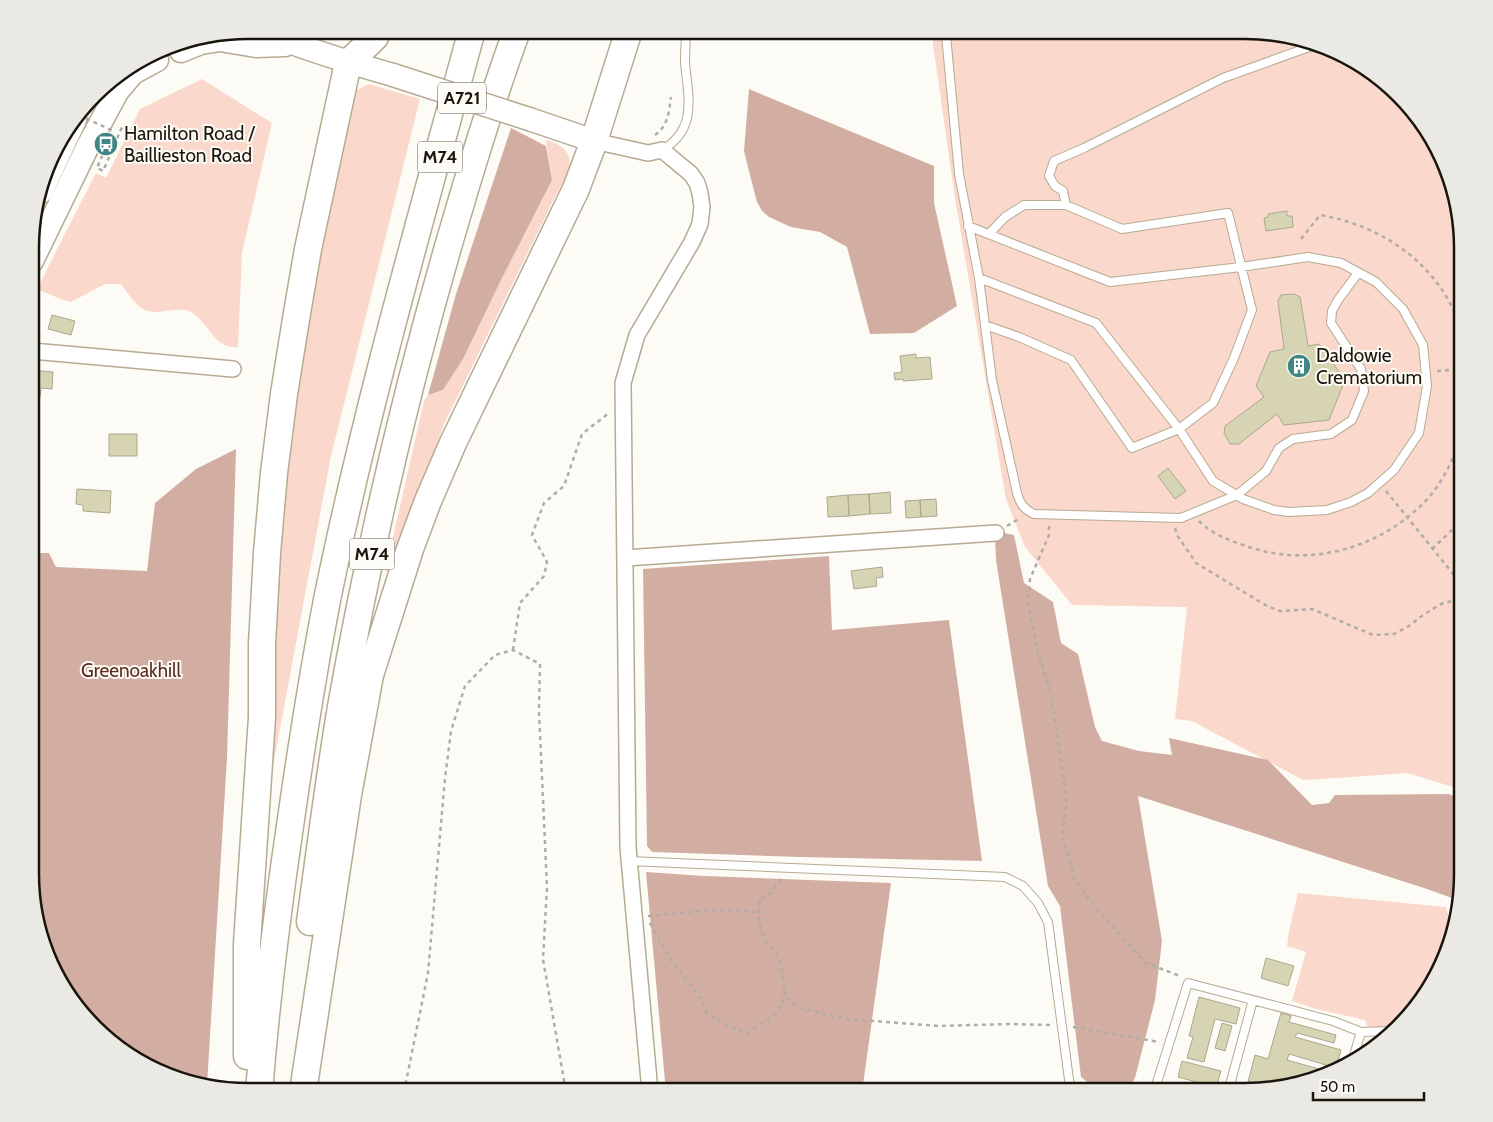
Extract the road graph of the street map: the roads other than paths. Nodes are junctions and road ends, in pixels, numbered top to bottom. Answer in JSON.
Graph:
{"nodes":[{"id":1,"x":281,"y":39,"type":"edge"},
{"id":2,"x":372,"y":39,"type":"edge"},
{"id":3,"x":470,"y":39,"type":"edge"},
{"id":4,"x":479,"y":39,"type":"edge"},
{"id":5,"x":514,"y":39,"type":"edge"},
{"id":6,"x":626,"y":39,"type":"edge"},
{"id":7,"x":686,"y":39,"type":"edge"},
{"id":8,"x":946,"y":39,"type":"edge"},
{"id":9,"x":223,"y":41,"type":"edge"},
{"id":10,"x":296,"y":45,"type":"junction"},
{"id":11,"x":1306,"y":48,"type":"edge"},
{"id":12,"x":180,"y":50,"type":"edge"},
{"id":13,"x":161,"y":58,"type":"edge"},
{"id":14,"x":348,"y":63,"type":"junction"},
{"id":15,"x":132,"y":74,"type":"edge"},
{"id":16,"x":594,"y":141,"type":"junction"},
{"id":17,"x":662,"y":150,"type":"junction"},
{"id":18,"x":1066,"y":205,"type":"junction"},
{"id":19,"x":968,"y":226,"type":"junction"},
{"id":20,"x":989,"y":234,"type":"junction"},
{"id":21,"x":39,"y":246,"type":"edge"},
{"id":22,"x":1241,"y":267,"type":"junction"},
{"id":23,"x":1358,"y":273,"type":"junction"},
{"id":24,"x":979,"y":278,"type":"junction"},
{"id":25,"x":402,"y":285,"type":"junction"},
{"id":26,"x":985,"y":325,"type":"junction"},
{"id":27,"x":39,"y":352,"type":"edge"},
{"id":28,"x":232,"y":369,"type":"dead end"},
{"id":29,"x":1179,"y":429,"type":"junction"},
{"id":30,"x":1237,"y":495,"type":"junction"},
{"id":31,"x":996,"y":533,"type":"road end"},
{"id":32,"x":625,"y":558,"type":"junction"},
{"id":33,"x":395,"y":596,"type":"junction"},
{"id":34,"x":629,"y":861,"type":"junction"},
{"id":35,"x":1253,"y":1000,"type":"junction"},
{"id":36,"x":1383,"y":1031,"type":"edge"},
{"id":37,"x":1361,"y":1032,"type":"junction"},
{"id":38,"x":1355,"y":1052,"type":"edge"},
{"id":39,"x":247,"y":1083,"type":"edge"},
{"id":40,"x":260,"y":1083,"type":"edge"},
{"id":41,"x":297,"y":1083,"type":"edge"},
{"id":42,"x":304,"y":1083,"type":"edge"},
{"id":43,"x":320,"y":1083,"type":"edge"},
{"id":44,"x":649,"y":1083,"type":"edge"},
{"id":45,"x":1069,"y":1083,"type":"edge"},
{"id":46,"x":1157,"y":1083,"type":"edge"},
{"id":47,"x":1230,"y":1083,"type":"edge"}],
"edges":[{"from":1,"to":10,"type":"main road","number":"A721"},
{"from":2,"to":14,"type":"highway"},
{"from":3,"to":25,"type":"highway"},
{"from":4,"to":25,"type":"highway","number":"M74"},
{"from":5,"to":41,"type":"highway","number":"M74"},
{"from":6,"to":16,"type":"highway","number":"M74"},
{"from":7,"to":17,"type":"lane"},
{"from":8,"to":19,"type":"lane"},
{"from":9,"to":10,"type":"main road","number":"A721"},
{"from":10,"to":14,"type":"main road","number":"A721"},
{"from":11,"to":18,"type":"lane"},
{"from":12,"to":13,"type":"main road","number":"A721"},
{"from":14,"to":16,"type":"main road","number":"A721","bridge":true},
{"from":14,"to":39,"type":"highway"},
{"from":15,"to":21,"type":"main road"},
{"from":16,"to":17,"type":"street"},
{"from":16,"to":33,"type":"highway","number":"M74"},
{"from":17,"to":32,"type":"street"},
{"from":18,"to":20,"type":"lane"},
{"from":18,"to":22,"type":"lane"},
{"from":19,"to":20,"type":"lane"},
{"from":19,"to":24,"type":"lane"},
{"from":20,"to":22,"type":"lane"},
{"from":22,"to":23,"type":"lane"},
{"from":22,"to":29,"type":"lane"},
{"from":23,"to":30,"type":"lane"},
{"from":23,"to":30,"type":"lane"},
{"from":24,"to":26,"type":"lane"},
{"from":24,"to":29,"type":"lane"},
{"from":25,"to":40,"type":"highway","number":"M74"},
{"from":26,"to":29,"type":"lane"},
{"from":26,"to":30,"type":"lane"},
{"from":27,"to":28,"type":"street"},
{"from":29,"to":30,"type":"lane"},
{"from":31,"to":32,"type":"street"},
{"from":32,"to":34,"type":"street"},
{"from":33,"to":42,"type":"highway"},
{"from":33,"to":43,"type":"highway","number":"M74"},
{"from":34,"to":44,"type":"street"},
{"from":34,"to":45,"type":"lane"},
{"from":35,"to":37,"type":"lane"},
{"from":35,"to":46,"type":"lane"},
{"from":35,"to":47,"type":"lane"},
{"from":36,"to":37,"type":"lane"},
{"from":37,"to":38,"type":"lane"}]}
